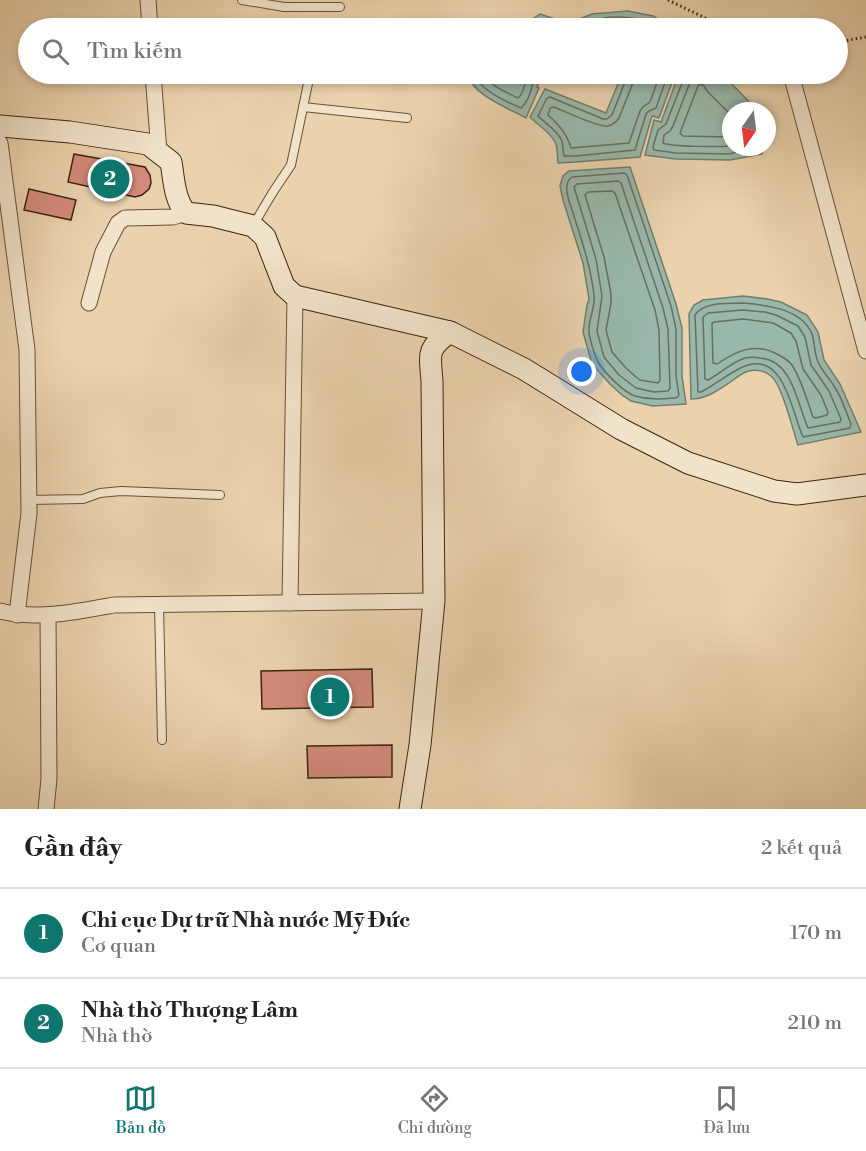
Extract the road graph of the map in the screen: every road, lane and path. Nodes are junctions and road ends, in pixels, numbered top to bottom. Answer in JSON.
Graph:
{"nodes":[{"id":1,"x":148,"y":0,"type":"edge"},
{"id":2,"x":242,"y":0,"type":"edge"},
{"id":3,"x":668,"y":0,"type":"edge"},
{"id":4,"x":340,"y":7,"type":"dead end"},
{"id":5,"x":149,"y":18,"type":"edge"},
{"id":6,"x":705,"y":18,"type":"edge"},
{"id":7,"x":866,"y":37,"type":"edge"},
{"id":8,"x":848,"y":40,"type":"edge"},
{"id":9,"x":154,"y":84,"type":"edge"},
{"id":10,"x":308,"y":84,"type":"edge"},
{"id":11,"x":794,"y":84,"type":"edge"},
{"id":12,"x":303,"y":107,"type":"junction"},
{"id":13,"x":407,"y":118,"type":"dead end"},
{"id":14,"x":0,"y":126,"type":"edge"},
{"id":15,"x":0,"y":143,"type":"edge"},
{"id":16,"x":159,"y":152,"type":"junction"},
{"id":17,"x":186,"y":213,"type":"junction"},
{"id":18,"x":253,"y":226,"type":"junction"},
{"id":19,"x":295,"y":296,"type":"junction"},
{"id":20,"x":89,"y":303,"type":"dead end"},
{"id":21,"x":450,"y":332,"type":"junction"},
{"id":22,"x":866,"y":351,"type":"edge"},
{"id":23,"x":866,"y":485,"type":"edge"},
{"id":24,"x":220,"y":495,"type":"dead end"},
{"id":25,"x":29,"y":500,"type":"junction"},
{"id":26,"x":434,"y":601,"type":"junction"},
{"id":27,"x":290,"y":603,"type":"junction"},
{"id":28,"x":159,"y":604,"type":"junction"},
{"id":29,"x":0,"y":611,"type":"edge"},
{"id":30,"x":17,"y":615,"type":"junction"},
{"id":31,"x":48,"y":615,"type":"junction"},
{"id":32,"x":162,"y":741,"type":"dead end"},
{"id":33,"x":46,"y":809,"type":"edge"},
{"id":34,"x":410,"y":809,"type":"edge"}],
"edges":[{"from":1,"to":5,"type":"street"},
{"from":2,"to":4,"type":"lane"},
{"from":3,"to":6,"type":"path"},
{"from":7,"to":8,"type":"path"},
{"from":9,"to":16,"type":"street"},
{"from":10,"to":12,"type":"lane"},
{"from":11,"to":22,"type":"street"},
{"from":12,"to":13,"type":"lane"},
{"from":12,"to":18,"type":"lane"},
{"from":14,"to":16,"type":"street"},
{"from":15,"to":25,"type":"street"},
{"from":16,"to":17,"type":"street"},
{"from":17,"to":18,"type":"street"},
{"from":17,"to":20,"type":"street"},
{"from":18,"to":19,"type":"street"},
{"from":19,"to":21,"type":"street"},
{"from":19,"to":27,"type":"street"},
{"from":21,"to":23,"type":"street"},
{"from":21,"to":26,"type":"street"},
{"from":24,"to":25,"type":"lane"},
{"from":25,"to":30,"type":"street"},
{"from":26,"to":27,"type":"street"},
{"from":26,"to":34,"type":"street"},
{"from":27,"to":28,"type":"street"},
{"from":28,"to":31,"type":"street"},
{"from":28,"to":32,"type":"lane"},
{"from":29,"to":30,"type":"street"},
{"from":30,"to":31,"type":"street"},
{"from":31,"to":33,"type":"street"}]}
